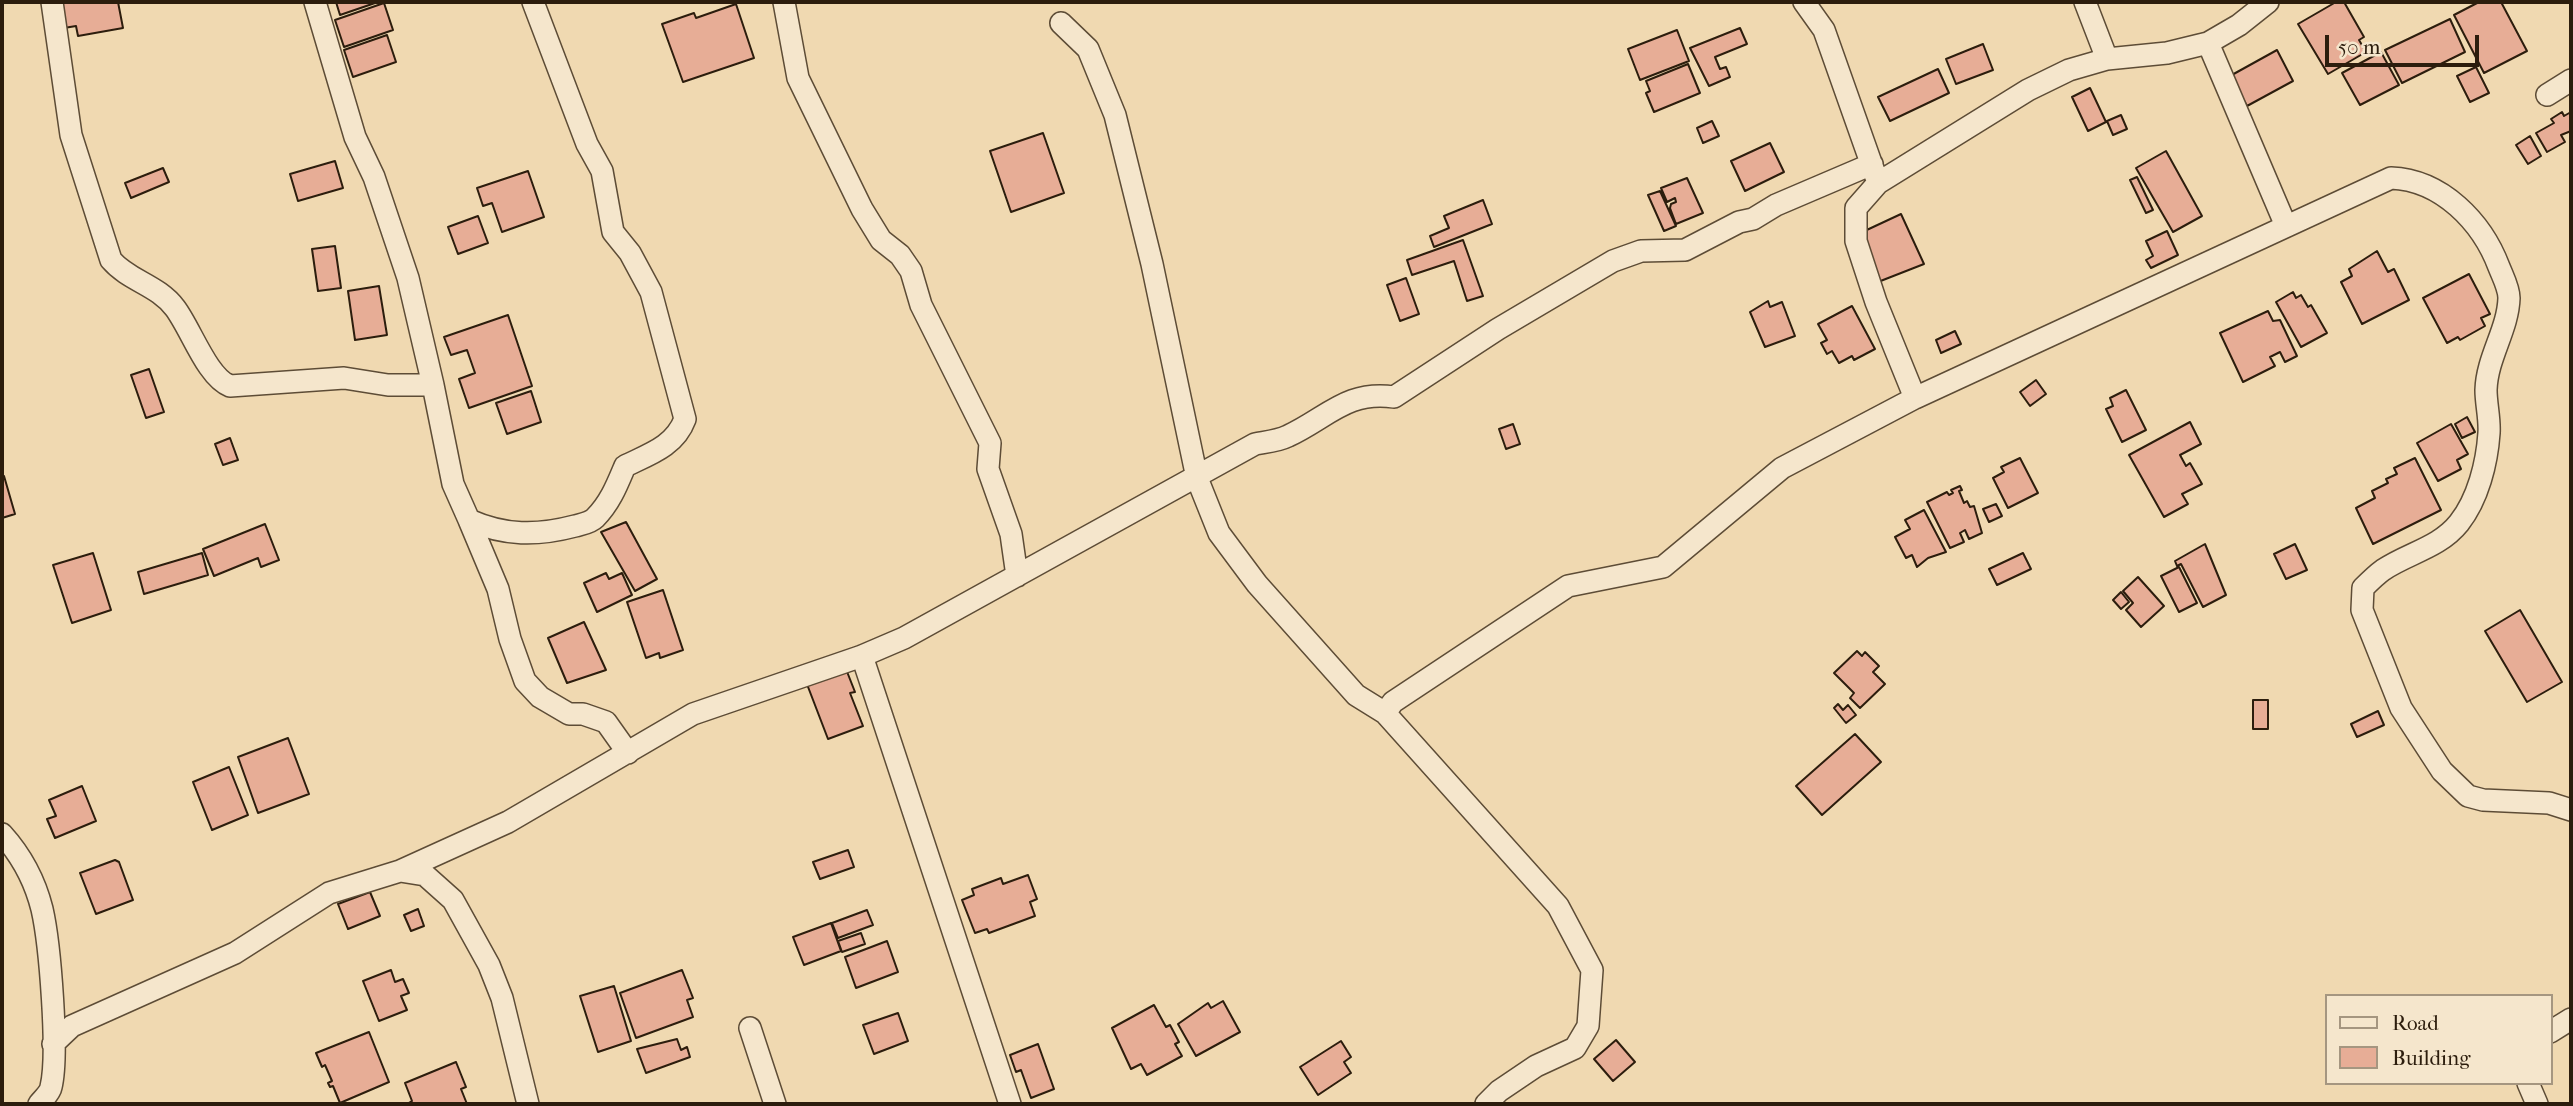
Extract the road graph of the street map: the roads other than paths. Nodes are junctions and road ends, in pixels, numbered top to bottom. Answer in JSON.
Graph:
{"nodes":[{"id":1,"x":52,"y":2,"type":"edge"},
{"id":2,"x":315,"y":2,"type":"edge"},
{"id":3,"x":533,"y":2,"type":"edge"},
{"id":4,"x":784,"y":2,"type":"edge"},
{"id":5,"x":1804,"y":2,"type":"edge"},
{"id":6,"x":2085,"y":2,"type":"edge"},
{"id":7,"x":2269,"y":2,"type":"edge"},
{"id":8,"x":1061,"y":23,"type":"dead end"},
{"id":9,"x":2208,"y":43,"type":"junction"},
{"id":10,"x":2107,"y":59,"type":"junction"},
{"id":11,"x":2571,"y":80,"type":"edge"},
{"id":12,"x":2547,"y":95,"type":"dead end"},
{"id":13,"x":1875,"y":173,"type":"junction"},
{"id":14,"x":2286,"y":226,"type":"junction"},
{"id":15,"x":433,"y":385,"type":"junction"},
{"id":16,"x":1915,"y":398,"type":"junction"},
{"id":17,"x":1197,"y":478,"type":"junction"},
{"id":18,"x":469,"y":520,"type":"junction"},
{"id":19,"x":1017,"y":576,"type":"junction"},
{"id":20,"x":862,"y":656,"type":"junction"},
{"id":21,"x":1385,"y":713,"type":"junction"},
{"id":22,"x":628,"y":752,"type":"junction"},
{"id":23,"x":2571,"y":810,"type":"edge"},
{"id":24,"x":2,"y":834,"type":"edge"},
{"id":25,"x":400,"y":871,"type":"junction"},
{"id":26,"x":2571,"y":1019,"type":"edge"},
{"id":27,"x":750,"y":1028,"type":"dead end"},
{"id":28,"x":2552,"y":1031,"type":"edge"},
{"id":29,"x":53,"y":1044,"type":"junction"},
{"id":30,"x":2529,"y":1085,"type":"edge"},
{"id":31,"x":49,"y":1099,"type":"edge"},
{"id":32,"x":527,"y":1104,"type":"edge"},
{"id":33,"x":775,"y":1104,"type":"edge"},
{"id":34,"x":1010,"y":1104,"type":"edge"},
{"id":35,"x":1486,"y":1104,"type":"edge"},
{"id":36,"x":2537,"y":1104,"type":"edge"}],
"edges":[{"from":1,"to":15,"type":"street"},
{"from":2,"to":15,"type":"street"},
{"from":3,"to":18,"type":"street"},
{"from":4,"to":19,"type":"street"},
{"from":5,"to":13,"type":"street"},
{"from":6,"to":10,"type":"street"},
{"from":7,"to":9,"type":"street"},
{"from":8,"to":17,"type":"street"},
{"from":9,"to":10,"type":"street"},
{"from":9,"to":14,"type":"street"},
{"from":10,"to":13,"type":"street"},
{"from":11,"to":12,"type":"street"},
{"from":13,"to":16,"type":"street"},
{"from":13,"to":17,"type":"street"},
{"from":14,"to":16,"type":"street"},
{"from":14,"to":23,"type":"street"},
{"from":15,"to":18,"type":"street"},
{"from":16,"to":21,"type":"street"},
{"from":17,"to":19,"type":"street"},
{"from":17,"to":21,"type":"street"},
{"from":18,"to":22,"type":"street"},
{"from":19,"to":20,"type":"street"},
{"from":20,"to":22,"type":"street"},
{"from":20,"to":34,"type":"street"},
{"from":21,"to":35,"type":"street"},
{"from":22,"to":25,"type":"street"},
{"from":24,"to":29,"type":"street"},
{"from":25,"to":29,"type":"street"},
{"from":25,"to":32,"type":"street"},
{"from":26,"to":28,"type":"street"},
{"from":27,"to":33,"type":"street"},
{"from":29,"to":31,"type":"street"},
{"from":30,"to":36,"type":"street"}]}
